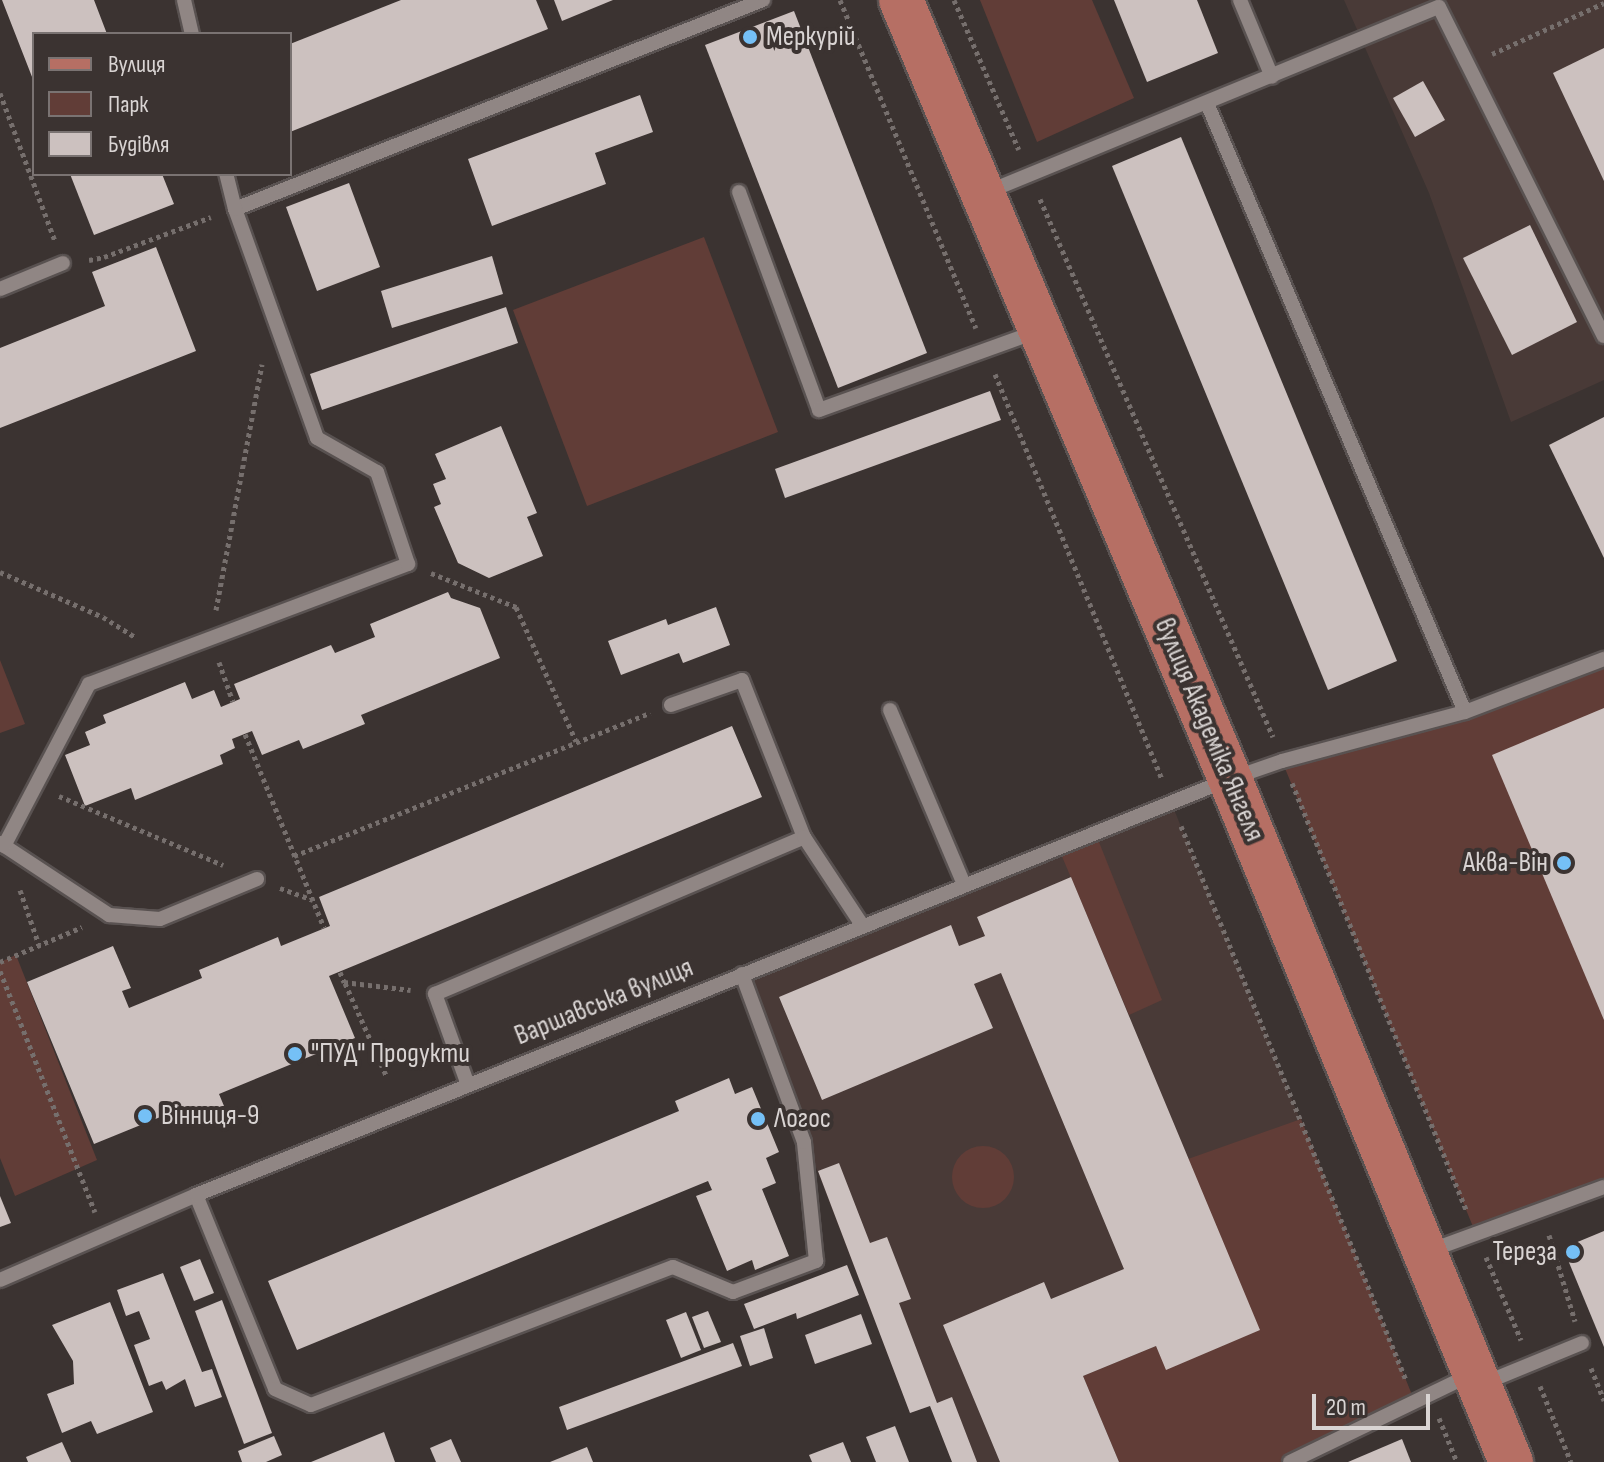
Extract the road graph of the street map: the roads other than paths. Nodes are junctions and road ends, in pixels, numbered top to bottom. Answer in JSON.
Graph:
{"nodes":[{"id":1,"x":184,"y":0,"type":"edge"},
{"id":2,"x":763,"y":0,"type":"edge"},
{"id":3,"x":901,"y":0,"type":"edge"},
{"id":4,"x":1240,"y":0,"type":"edge"},
{"id":5,"x":192,"y":32,"type":"edge"},
{"id":6,"x":1272,"y":77,"type":"junction"},
{"id":7,"x":1207,"y":103,"type":"junction"},
{"id":8,"x":227,"y":176,"type":"edge"},
{"id":9,"x":739,"y":192,"type":"dead end"},
{"id":10,"x":983,"y":194,"type":"junction"},
{"id":11,"x":235,"y":209,"type":"junction"},
{"id":12,"x":63,"y":263,"type":"road end"},
{"id":13,"x":0,"y":289,"type":"edge"},
{"id":14,"x":1040,"y":330,"type":"junction"},
{"id":15,"x":1604,"y":336,"type":"edge"},
{"id":16,"x":1604,"y":659,"type":"edge"},
{"id":17,"x":671,"y":705,"type":"road end"},
{"id":18,"x":890,"y":710,"type":"dead end"},
{"id":19,"x":1465,"y":712,"type":"junction"},
{"id":20,"x":1230,"y":779,"type":"junction"},
{"id":21,"x":804,"y":837,"type":"junction"},
{"id":22,"x":2,"y":845,"type":"edge"},
{"id":23,"x":257,"y":879,"type":"road end"},
{"id":24,"x":964,"y":884,"type":"junction"},
{"id":25,"x":862,"y":925,"type":"junction"},
{"id":26,"x":742,"y":974,"type":"junction"},
{"id":27,"x":468,"y":1085,"type":"junction"},
{"id":28,"x":1604,"y":1187,"type":"edge"},
{"id":29,"x":196,"y":1195,"type":"junction"},
{"id":30,"x":1425,"y":1252,"type":"junction"},
{"id":31,"x":0,"y":1280,"type":"edge"},
{"id":32,"x":1582,"y":1343,"type":"road end"},
{"id":33,"x":1477,"y":1379,"type":"junction"},
{"id":34,"x":1290,"y":1462,"type":"edge"},
{"id":35,"x":1511,"y":1462,"type":"edge"}],
"edges":[{"from":1,"to":5,"type":"street"},
{"from":2,"to":11,"type":"street"},
{"from":3,"to":10,"type":"main road","name":"вулиця Академіка Янгеля"},
{"from":4,"to":6,"type":"street"},
{"from":6,"to":7,"type":"street"},
{"from":6,"to":15,"type":"street"},
{"from":7,"to":10,"type":"street"},
{"from":7,"to":19,"type":"street"},
{"from":8,"to":11,"type":"street"},
{"from":9,"to":14,"type":"street"},
{"from":10,"to":14,"type":"main road","name":"вулиця Академіка Янгеля"},
{"from":11,"to":22,"type":"street"},
{"from":12,"to":13,"type":"street"},
{"from":14,"to":20,"type":"main road","name":"вулиця Академіка Янгеля"},
{"from":16,"to":19,"type":"street","name":"Варшавська вулиця"},
{"from":17,"to":21,"type":"street"},
{"from":18,"to":24,"type":"street"},
{"from":19,"to":20,"type":"street","name":"Варшавська вулиця"},
{"from":20,"to":24,"type":"street","name":"Варшавська вулиця"},
{"from":20,"to":30,"type":"main road","name":"вулиця Академіка Янгеля"},
{"from":21,"to":25,"type":"street"},
{"from":21,"to":27,"type":"street"},
{"from":22,"to":23,"type":"street"},
{"from":24,"to":25,"type":"street","name":"Варшавська вулиця"},
{"from":25,"to":26,"type":"street","name":"Варшавська вулиця"},
{"from":26,"to":27,"type":"street","name":"Варшавська вулиця"},
{"from":26,"to":29,"type":"street"},
{"from":27,"to":29,"type":"street","name":"Варшавська вулиця"},
{"from":28,"to":30,"type":"street"},
{"from":29,"to":31,"type":"street","name":"Варшавська вулиця"},
{"from":30,"to":33,"type":"main road","name":"вулиця Академіка Янгеля"},
{"from":32,"to":33,"type":"street"},
{"from":33,"to":34,"type":"street"},
{"from":33,"to":35,"type":"main road","name":"вулиця Академіка Янгеля"}]}
